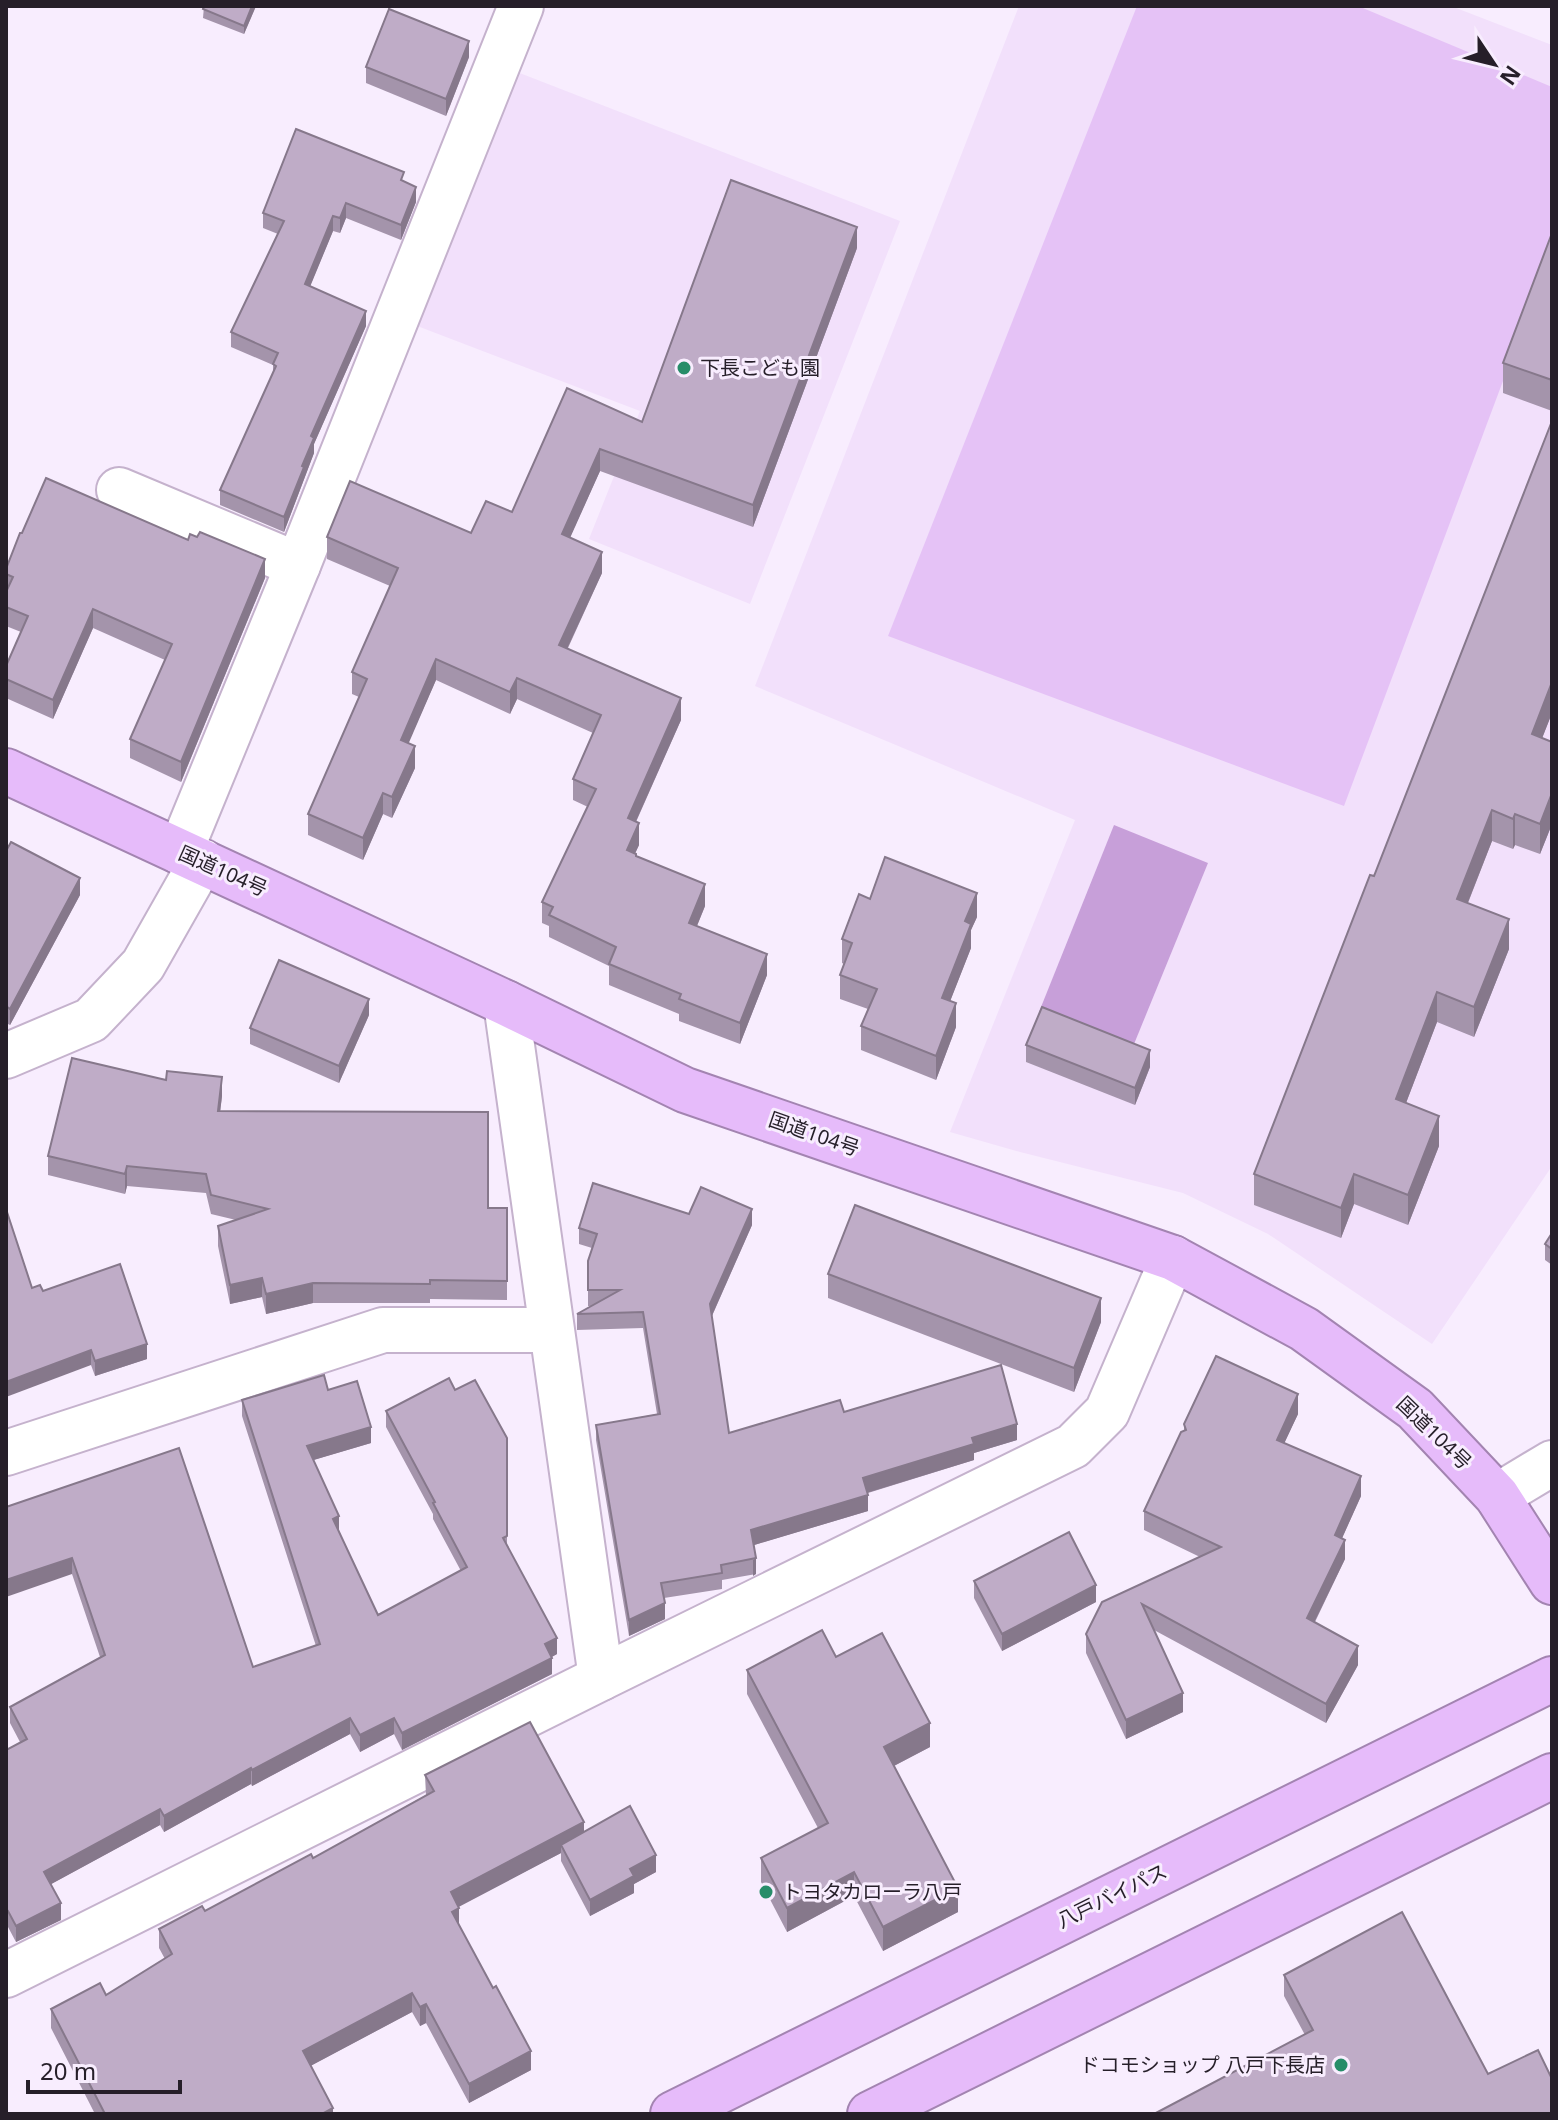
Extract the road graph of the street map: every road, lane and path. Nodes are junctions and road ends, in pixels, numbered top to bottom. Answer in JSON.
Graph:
{"nodes":[{"id":1,"x":521,"y":6,"type":"edge"},
{"id":2,"x":119,"y":490,"type":"dead end"},
{"id":3,"x":298,"y":565,"type":"junction"},
{"id":4,"x":6,"y":771,"type":"edge"},
{"id":5,"x":191,"y":856,"type":"junction"},
{"id":6,"x":506,"y":1003,"type":"junction"},
{"id":7,"x":6,"y":1056,"type":"edge"},
{"id":8,"x":1173,"y":1258,"type":"junction"},
{"id":9,"x":551,"y":1330,"type":"junction"},
{"id":10,"x":6,"y":1453,"type":"edge"},
{"id":11,"x":1552,"y":1463,"type":"edge"},
{"id":12,"x":1497,"y":1496,"type":"junction"},
{"id":13,"x":1552,"y":1582,"type":"edge"},
{"id":14,"x":601,"y":1678,"type":"junction"},
{"id":15,"x":1552,"y":1679,"type":"edge"},
{"id":16,"x":1552,"y":1776,"type":"edge"},
{"id":17,"x":6,"y":1975,"type":"edge"},
{"id":18,"x":673,"y":2114,"type":"edge"},
{"id":19,"x":870,"y":2114,"type":"edge"}],
"edges":[{"from":1,"to":3,"type":"street"},
{"from":2,"to":3,"type":"street"},
{"from":3,"to":5,"type":"street"},
{"from":4,"to":5,"type":"highway","name":"国道104号"},
{"from":5,"to":6,"type":"highway","name":"国道104号"},
{"from":5,"to":7,"type":"street"},
{"from":6,"to":8,"type":"highway","name":"国道104号"},
{"from":6,"to":9,"type":"street"},
{"from":8,"to":12,"type":"highway","name":"国道104号"},
{"from":8,"to":14,"type":"street"},
{"from":9,"to":10,"type":"street"},
{"from":9,"to":14,"type":"street"},
{"from":11,"to":12,"type":"street"},
{"from":12,"to":13,"type":"highway","name":"国道104号"},
{"from":14,"to":17,"type":"street"},
{"from":15,"to":18,"type":"highway","name":"八戸バイパス"},
{"from":16,"to":19,"type":"highway"}]}
